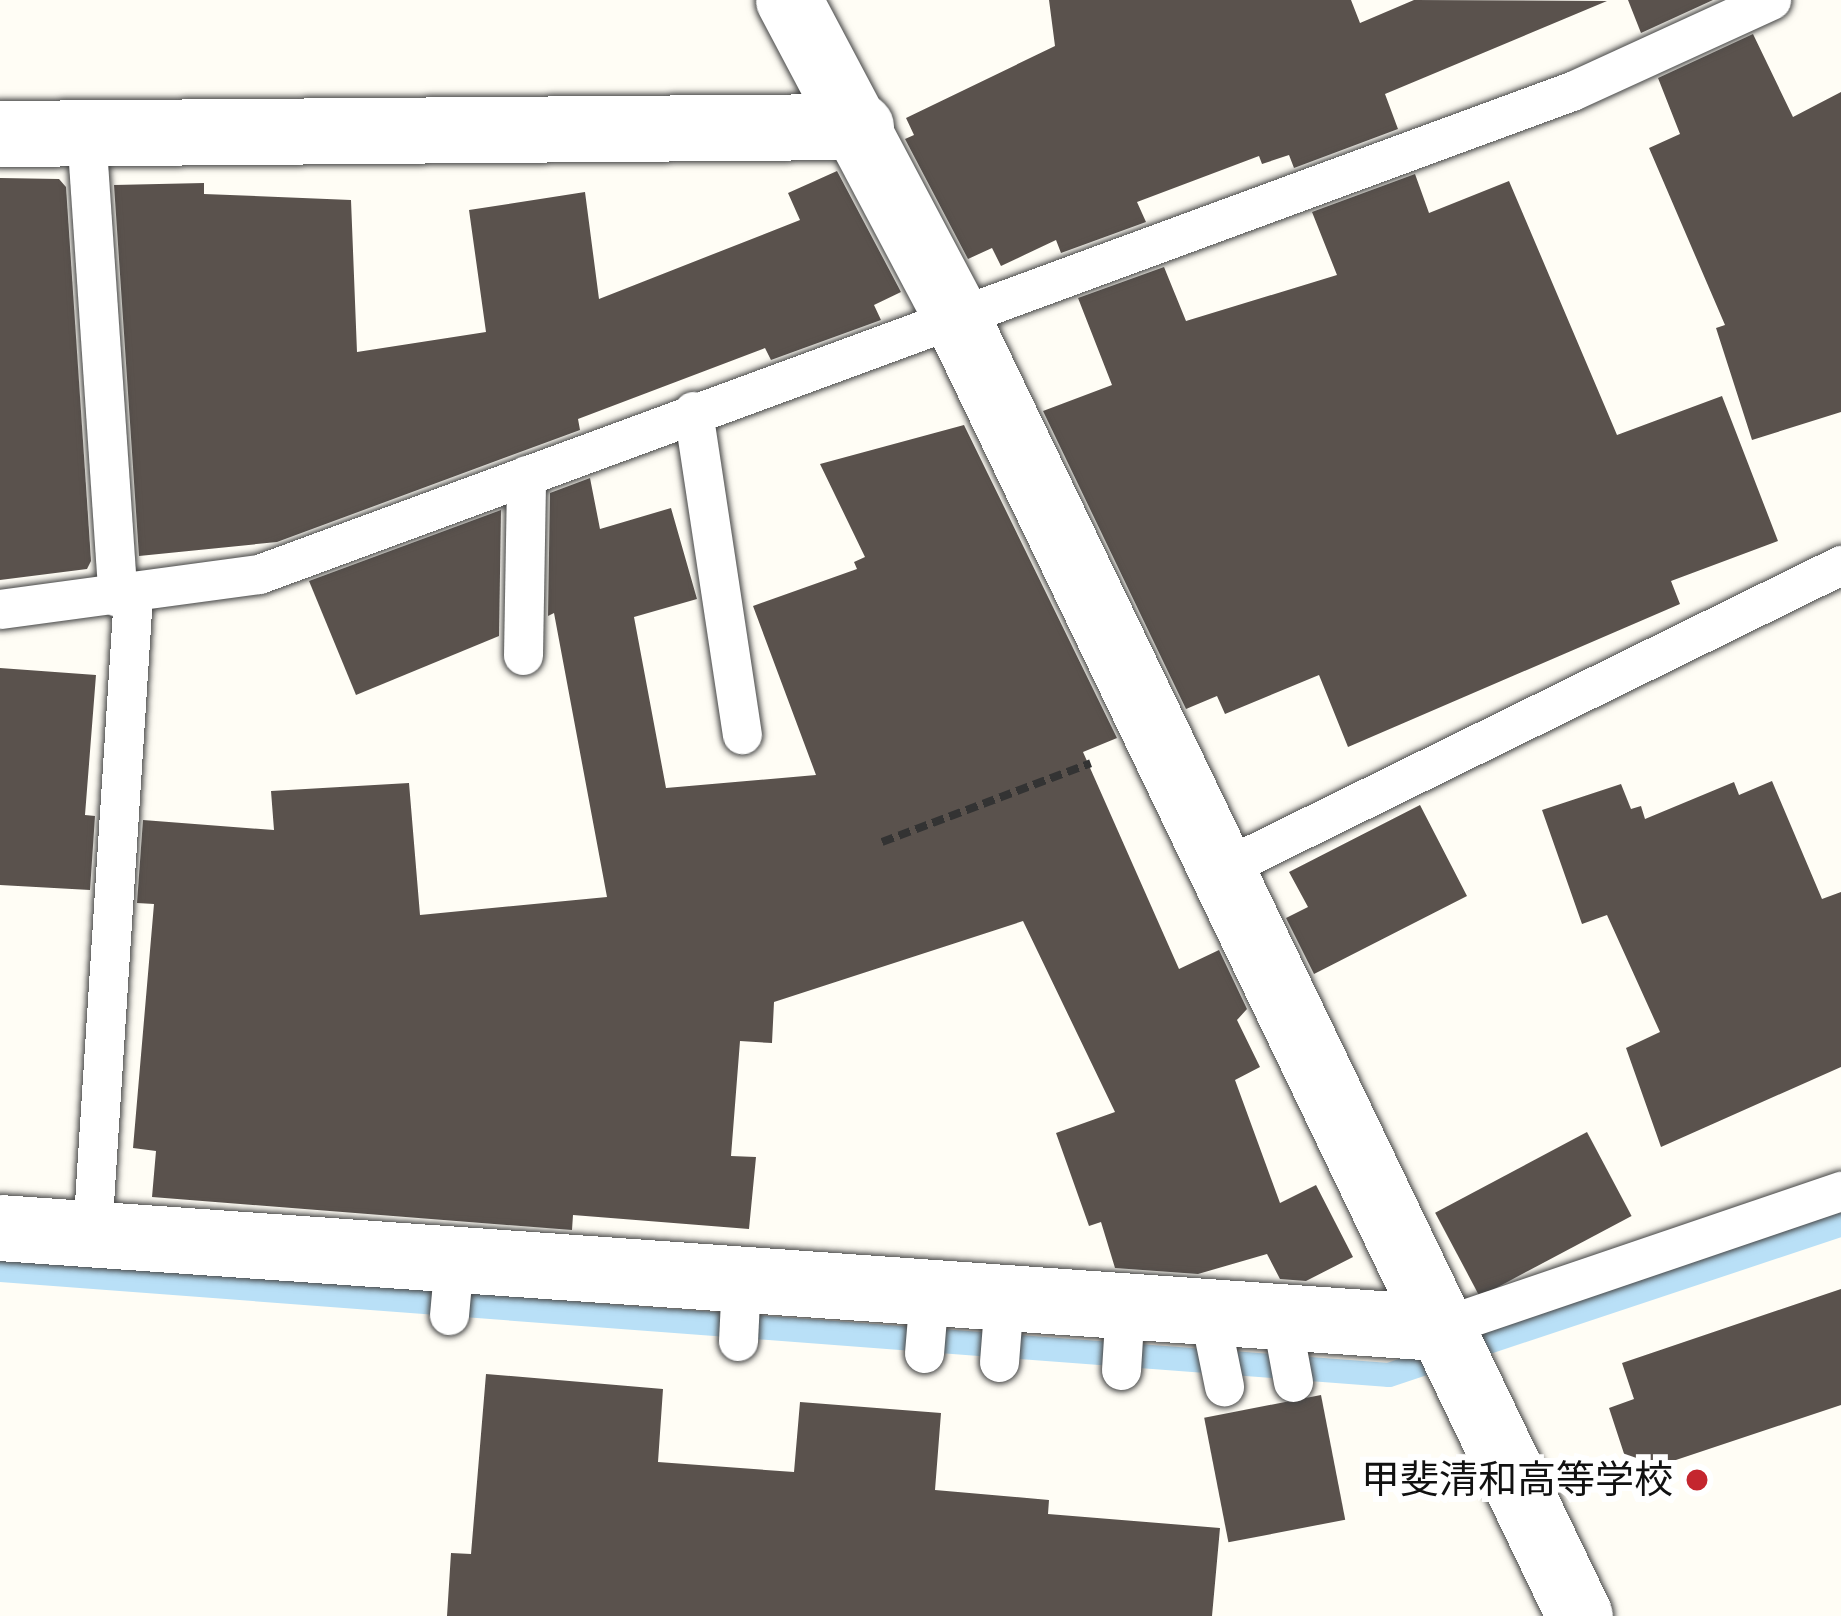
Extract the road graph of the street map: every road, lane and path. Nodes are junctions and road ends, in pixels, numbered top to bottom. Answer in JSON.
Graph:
{"nodes":[{"id":1,"x":789,"y":0,"type":"edge"},
{"id":2,"x":1771,"y":0,"type":"edge"},
{"id":3,"x":860,"y":127,"type":"junction"},
{"id":4,"x":0,"y":134,"type":"edge"},
{"id":5,"x":86,"y":134,"type":"junction"},
{"id":6,"x":955,"y":314,"type":"junction"},
{"id":7,"x":693,"y":411,"type":"junction"},
{"id":8,"x":526,"y":475,"type":"junction"},
{"id":9,"x":1841,"y":565,"type":"edge"},
{"id":10,"x":126,"y":596,"type":"junction"},
{"id":11,"x":0,"y":609,"type":"edge"},
{"id":12,"x":524,"y":655,"type":"dead end"},
{"id":13,"x":742,"y":734,"type":"dead end"},
{"id":14,"x":1159,"y":737,"type":"junction"},
{"id":15,"x":882,"y":842,"type":"dead end"},
{"id":16,"x":1222,"y":869,"type":"junction"},
{"id":17,"x":1841,"y":1191,"type":"edge"},
{"id":18,"x":0,"y":1228,"type":"edge"},
{"id":19,"x":92,"y":1234,"type":"junction"},
{"id":20,"x":1212,"y":1329,"type":"junction"},
{"id":21,"x":1440,"y":1331,"type":"junction"},
{"id":22,"x":1224,"y":1386,"type":"dead end"},
{"id":23,"x":1580,"y":1616,"type":"edge"}],
"edges":[{"from":1,"to":3,"type":"street"},
{"from":2,"to":6,"type":"lane"},
{"from":3,"to":5,"type":"street"},
{"from":3,"to":6,"type":"street"},
{"from":4,"to":5,"type":"street"},
{"from":5,"to":10,"type":"lane"},
{"from":6,"to":7,"type":"lane"},
{"from":6,"to":14,"type":"street"},
{"from":7,"to":8,"type":"lane"},
{"from":7,"to":13,"type":"lane"},
{"from":8,"to":10,"type":"lane"},
{"from":8,"to":12,"type":"lane"},
{"from":9,"to":16,"type":"lane"},
{"from":10,"to":11,"type":"lane"},
{"from":10,"to":19,"type":"lane"},
{"from":14,"to":15,"type":"path"},
{"from":14,"to":16,"type":"street"},
{"from":16,"to":21,"type":"street"},
{"from":17,"to":21,"type":"lane"},
{"from":18,"to":19,"type":"street"},
{"from":19,"to":20,"type":"street"},
{"from":20,"to":21,"type":"street"},
{"from":20,"to":22,"type":"lane"},
{"from":21,"to":23,"type":"street"}]}
